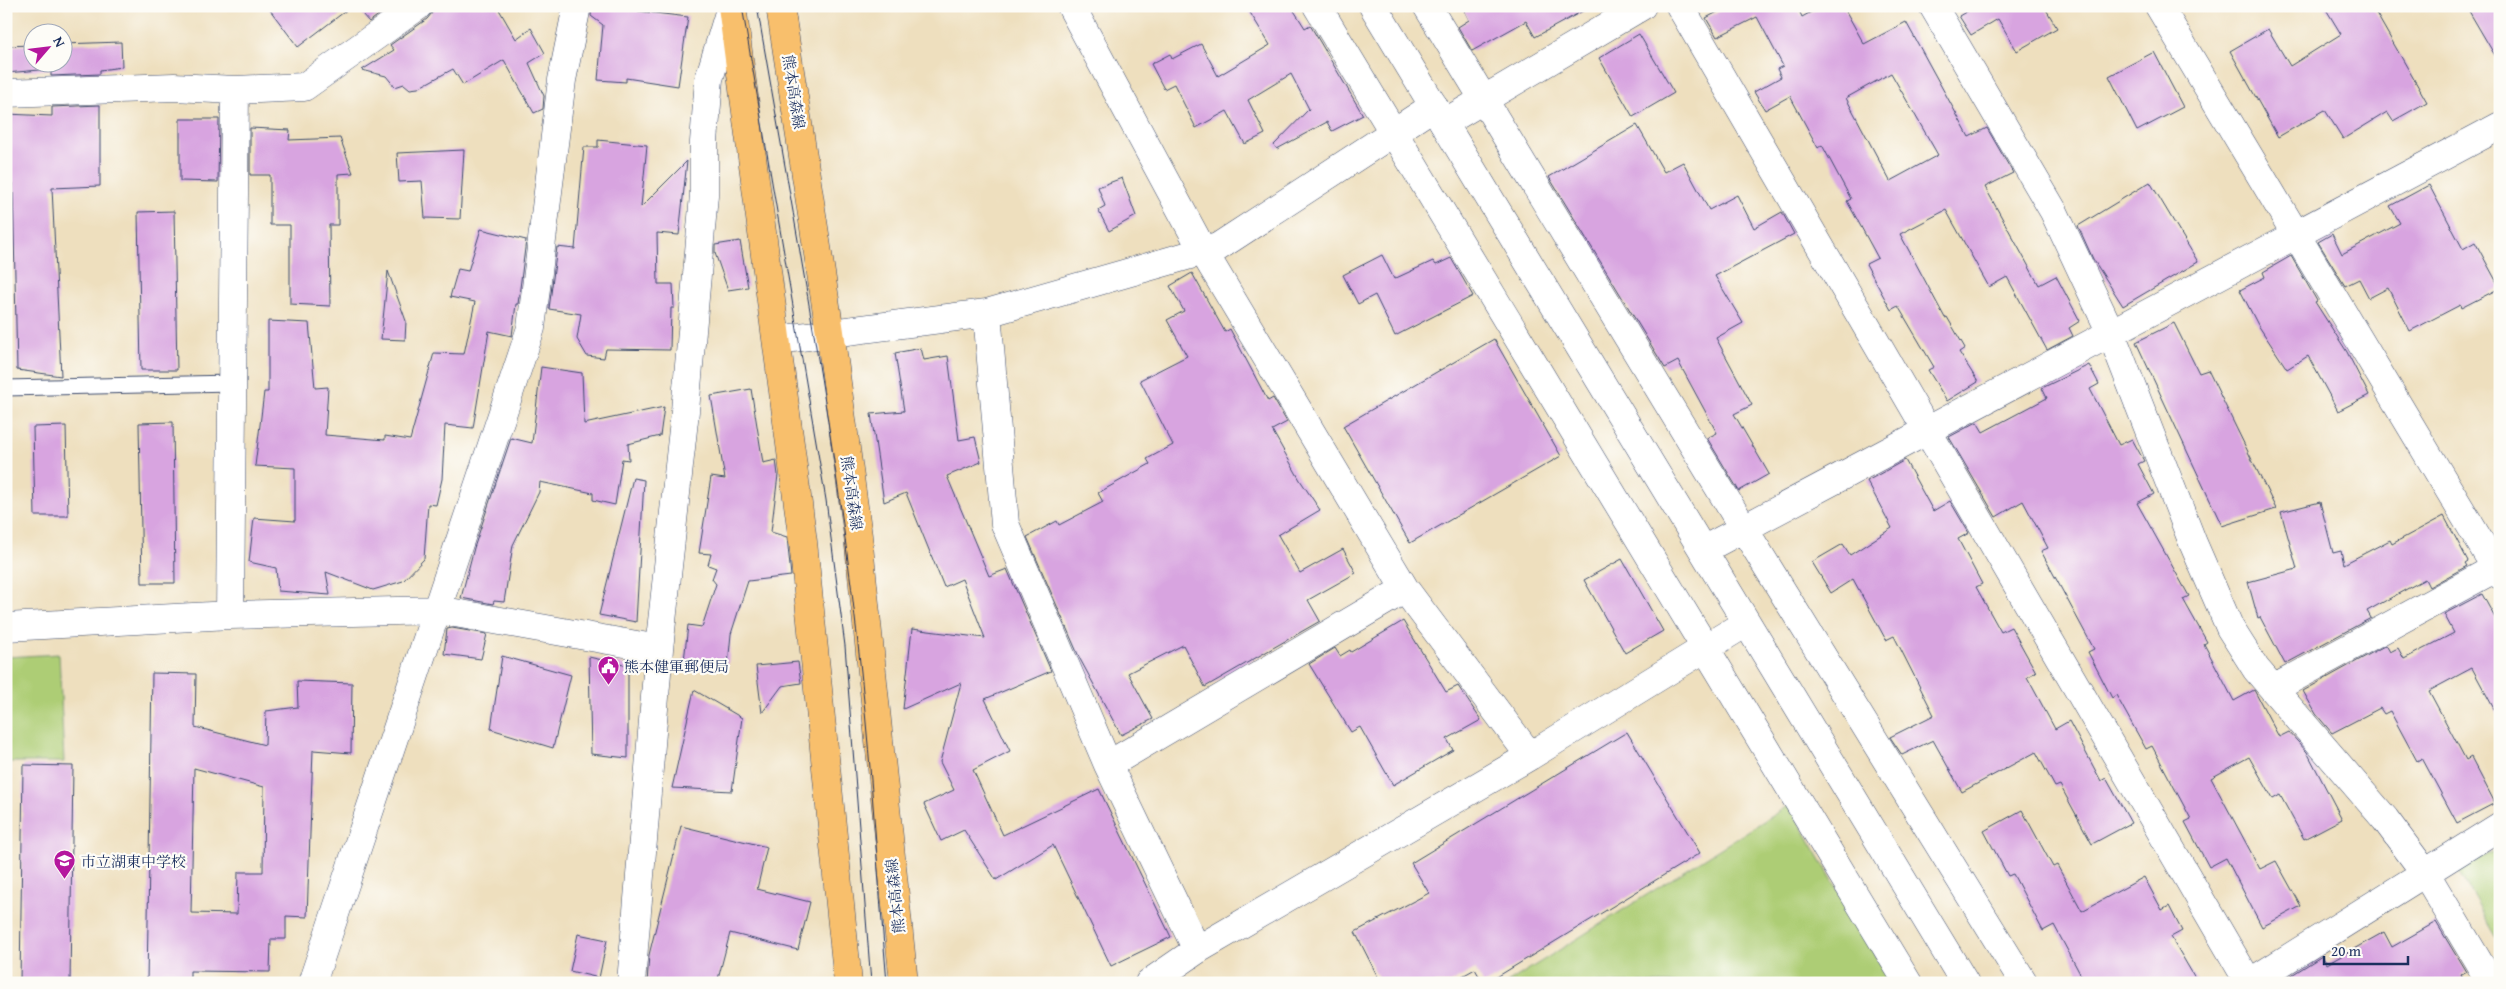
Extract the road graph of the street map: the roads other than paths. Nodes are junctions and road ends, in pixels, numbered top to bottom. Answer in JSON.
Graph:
{"nodes":[{"id":1,"x":418,"y":6,"type":"edge"},
{"id":2,"x":577,"y":6,"type":"edge"},
{"id":3,"x":731,"y":6,"type":"edge"},
{"id":4,"x":780,"y":6,"type":"edge"},
{"id":5,"x":1072,"y":6,"type":"edge"},
{"id":6,"x":1317,"y":6,"type":"edge"},
{"id":7,"x":1373,"y":6,"type":"edge"},
{"id":8,"x":1427,"y":6,"type":"edge"},
{"id":9,"x":1642,"y":6,"type":"edge"},
{"id":10,"x":1680,"y":6,"type":"edge"},
{"id":11,"x":1933,"y":6,"type":"edge"},
{"id":12,"x":2160,"y":6,"type":"edge"},
{"id":13,"x":235,"y":90,"type":"junction"},
{"id":14,"x":6,"y":93,"type":"edge"},
{"id":15,"x":1485,"y":100,"type":"junction"},
{"id":16,"x":1439,"y":115,"type":"junction"},
{"id":17,"x":2500,"y":126,"type":"edge"},
{"id":18,"x":1393,"y":133,"type":"junction"},
{"id":19,"x":2295,"y":233,"type":"junction"},
{"id":20,"x":1203,"y":251,"type":"junction"},
{"id":21,"x":987,"y":313,"type":"junction"},
{"id":22,"x":830,"y":332,"type":"junction"},
{"id":23,"x":2111,"y":333,"type":"junction"},
{"id":24,"x":777,"y":340,"type":"junction"},
{"id":25,"x":232,"y":383,"type":"junction"},
{"id":26,"x":6,"y":388,"type":"edge"},
{"id":27,"x":1928,"y":429,"type":"junction"},
{"id":28,"x":1744,"y":529,"type":"junction"},
{"id":29,"x":1703,"y":550,"type":"junction"},
{"id":30,"x":2498,"y":572,"type":"edge"},
{"id":31,"x":1405,"y":589,"type":"junction"},
{"id":32,"x":438,"y":610,"type":"junction"},
{"id":33,"x":230,"y":616,"type":"junction"},
{"id":34,"x":1746,"y":623,"type":"junction"},
{"id":35,"x":6,"y":627,"type":"edge"},
{"id":36,"x":1706,"y":648,"type":"junction"},
{"id":37,"x":659,"y":649,"type":"junction"},
{"id":38,"x":2273,"y":689,"type":"junction"},
{"id":39,"x":1530,"y":756,"type":"junction"},
{"id":40,"x":1108,"y":765,"type":"junction"},
{"id":41,"x":2500,"y":826,"type":"edge"},
{"id":42,"x":2426,"y":874,"type":"junction"},
{"id":43,"x":1197,"y":950,"type":"junction"},
{"id":44,"x":312,"y":983,"type":"edge"},
{"id":45,"x":631,"y":983,"type":"edge"},
{"id":46,"x":848,"y":983,"type":"edge"},
{"id":47,"x":904,"y":983,"type":"edge"},
{"id":48,"x":1149,"y":983,"type":"edge"},
{"id":49,"x":1908,"y":983,"type":"edge"},
{"id":50,"x":1965,"y":983,"type":"edge"},
{"id":51,"x":2024,"y":983,"type":"edge"},
{"id":52,"x":2491,"y":983,"type":"edge"}],
"edges":[{"from":1,"to":13,"type":"street"},
{"from":2,"to":32,"type":"street"},
{"from":3,"to":24,"type":"main road"},
{"from":3,"to":37,"type":"street"},
{"from":4,"to":22,"type":"main road","name":"熊本高森線"},
{"from":5,"to":20,"type":"street"},
{"from":6,"to":18,"type":"street"},
{"from":7,"to":16,"type":"street"},
{"from":8,"to":15,"type":"street"},
{"from":9,"to":15,"type":"street"},
{"from":10,"to":27,"type":"street"},
{"from":11,"to":23,"type":"street"},
{"from":12,"to":19,"type":"street"},
{"from":13,"to":14,"type":"street"},
{"from":13,"to":25,"type":"street"},
{"from":15,"to":16,"type":"street"},
{"from":15,"to":28,"type":"street"},
{"from":16,"to":18,"type":"street"},
{"from":16,"to":29,"type":"street"},
{"from":17,"to":19,"type":"street"},
{"from":18,"to":20,"type":"street"},
{"from":18,"to":36,"type":"street"},
{"from":19,"to":23,"type":"street"},
{"from":19,"to":30,"type":"street"},
{"from":20,"to":21,"type":"street"},
{"from":20,"to":31,"type":"street"},
{"from":21,"to":22,"type":"street"},
{"from":21,"to":40,"type":"street"},
{"from":22,"to":24,"type":"street"},
{"from":22,"to":47,"type":"main road","name":"熊本高森線"},
{"from":23,"to":27,"type":"street"},
{"from":23,"to":38,"type":"street"},
{"from":24,"to":46,"type":"main road"},
{"from":25,"to":26,"type":"lane"},
{"from":25,"to":33,"type":"street"},
{"from":27,"to":28,"type":"street"},
{"from":27,"to":42,"type":"street"},
{"from":28,"to":29,"type":"street"},
{"from":28,"to":51,"type":"street"},
{"from":29,"to":34,"type":"street"},
{"from":30,"to":38,"type":"street"},
{"from":31,"to":39,"type":"street"},
{"from":31,"to":40,"type":"street"},
{"from":32,"to":33,"type":"street"},
{"from":32,"to":37,"type":"street"},
{"from":32,"to":44,"type":"street"},
{"from":33,"to":35,"type":"street"},
{"from":34,"to":36,"type":"street"},
{"from":34,"to":50,"type":"street"},
{"from":36,"to":39,"type":"street"},
{"from":36,"to":49,"type":"street"},
{"from":37,"to":45,"type":"street"},
{"from":38,"to":42,"type":"street"},
{"from":39,"to":43,"type":"street"},
{"from":40,"to":43,"type":"street"},
{"from":41,"to":42,"type":"street"},
{"from":42,"to":52,"type":"street"},
{"from":43,"to":48,"type":"street"}]}
